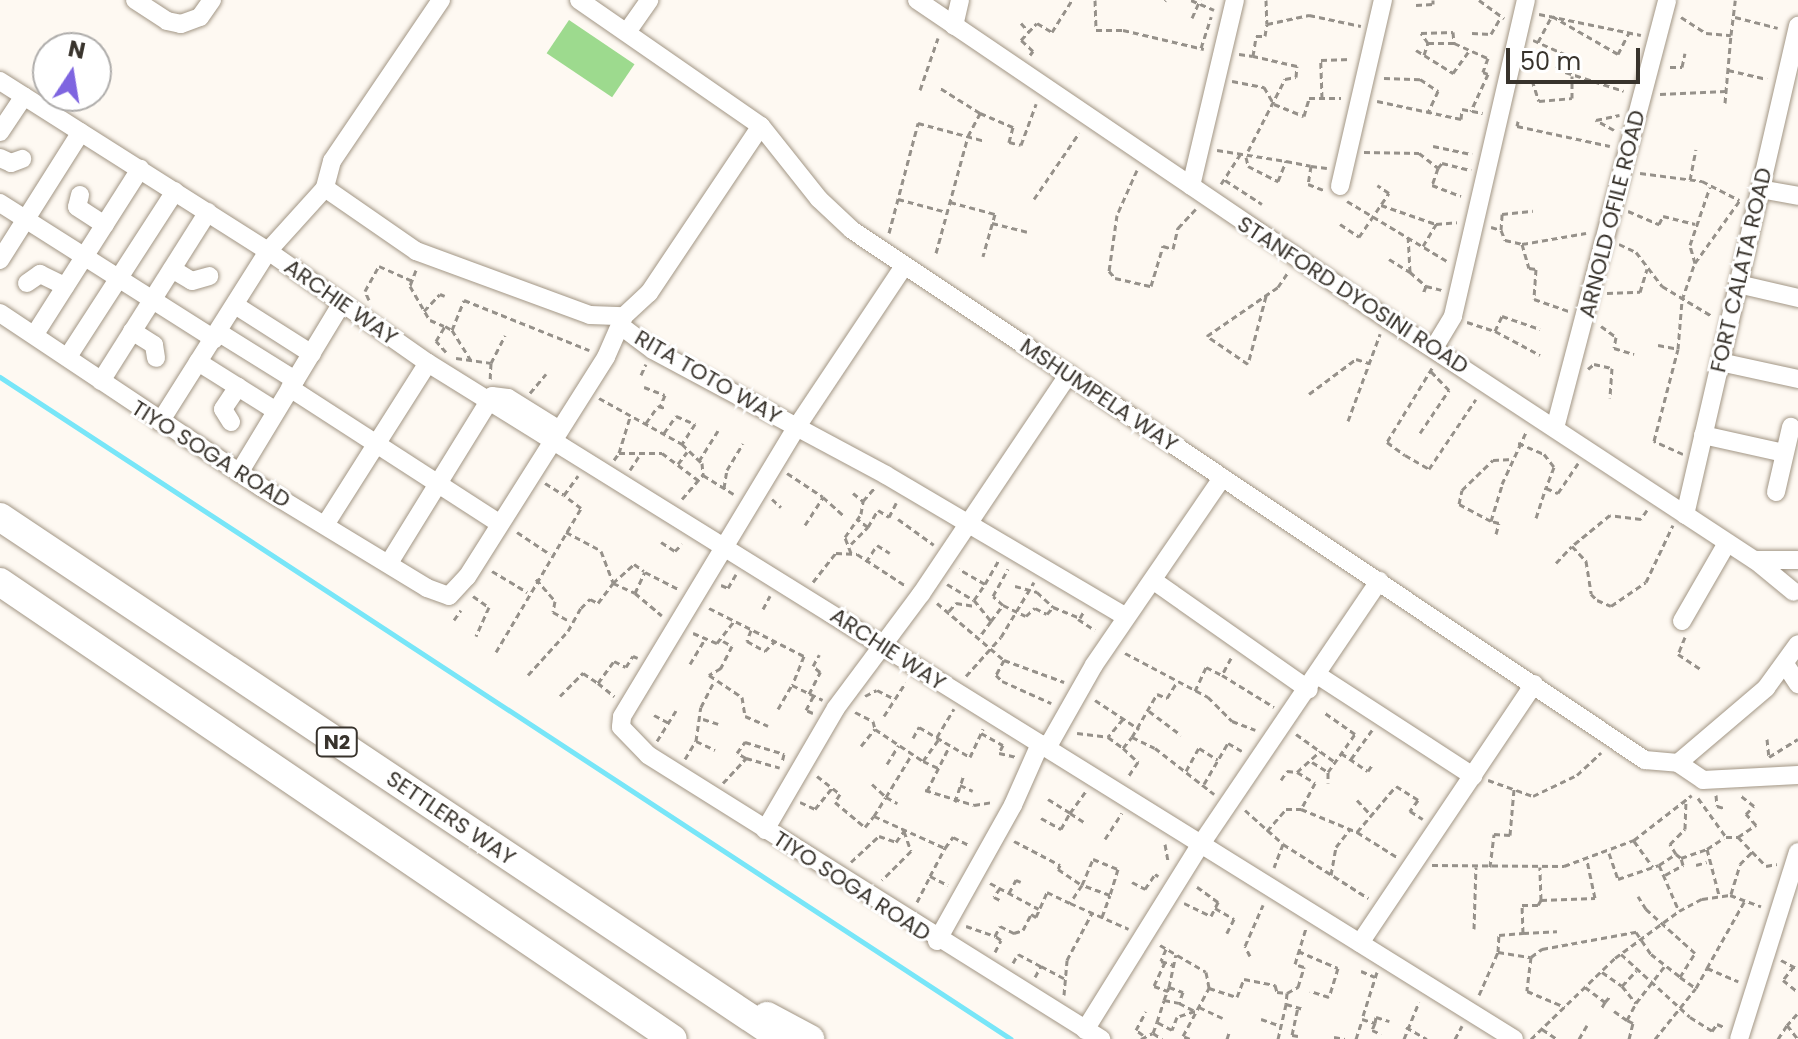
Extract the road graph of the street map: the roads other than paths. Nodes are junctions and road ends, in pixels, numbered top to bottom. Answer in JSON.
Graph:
{"nodes":[{"id":1,"x":135,"y":0,"type":"edge"},
{"id":2,"x":212,"y":0,"type":"edge"},
{"id":3,"x":441,"y":0,"type":"edge"},
{"id":4,"x":579,"y":0,"type":"edge"},
{"id":5,"x":649,"y":0,"type":"edge"},
{"id":6,"x":917,"y":0,"type":"edge"},
{"id":7,"x":960,"y":0,"type":"edge"},
{"id":8,"x":1235,"y":0,"type":"edge"},
{"id":9,"x":1383,"y":0,"type":"edge"},
{"id":10,"x":1666,"y":4,"type":"edge"},
{"id":11,"x":1522,"y":17,"type":"edge"},
{"id":12,"x":950,"y":22,"type":"junction"},
{"id":13,"x":1797,"y":30,"type":"edge"},
{"id":14,"x":627,"y":32,"type":"junction"},
{"id":15,"x":0,"y":81,"type":"edge"},
{"id":16,"x":24,"y":96,"type":"junction"},
{"id":17,"x":1779,"y":107,"type":"junction"},
{"id":18,"x":1798,"y":111,"type":"edge"},
{"id":19,"x":761,"y":126,"type":"junction"},
{"id":20,"x":0,"y":132,"type":"edge"},
{"id":21,"x":81,"y":132,"type":"junction"},
{"id":22,"x":0,"y":158,"type":"edge"},
{"id":23,"x":22,"y":159,"type":"dead end"},
{"id":24,"x":140,"y":169,"type":"junction"},
{"id":25,"x":1191,"y":186,"type":"junction"},
{"id":26,"x":325,"y":188,"type":"junction"},
{"id":27,"x":175,"y":191,"type":"junction"},
{"id":28,"x":1339,"y":191,"type":"road end"},
{"id":29,"x":80,"y":195,"type":"dead end"},
{"id":30,"x":1798,"y":196,"type":"edge"},
{"id":31,"x":1752,"y":198,"type":"junction"},
{"id":32,"x":0,"y":203,"type":"edge"},
{"id":33,"x":208,"y":212,"type":"junction"},
{"id":34,"x":25,"y":220,"type":"junction"},
{"id":35,"x":105,"y":225,"type":"junction"},
{"id":36,"x":268,"y":251,"type":"junction"},
{"id":37,"x":84,"y":257,"type":"junction"},
{"id":38,"x":0,"y":260,"type":"edge"},
{"id":39,"x":904,"y":266,"type":"junction"},
{"id":40,"x":172,"y":269,"type":"junction"},
{"id":41,"x":209,"y":276,"type":"dead end"},
{"id":42,"x":118,"y":278,"type":"junction"},
{"id":43,"x":27,"y":283,"type":"dead end"},
{"id":44,"x":1738,"y":284,"type":"junction"},
{"id":45,"x":65,"y":286,"type":"junction"},
{"id":46,"x":1798,"y":298,"type":"edge"},
{"id":47,"x":152,"y":300,"type":"junction"},
{"id":48,"x":342,"y":303,"type":"junction"},
{"id":49,"x":235,"y":305,"type":"junction"},
{"id":50,"x":0,"y":313,"type":"edge"},
{"id":51,"x":622,"y":321,"type":"junction"},
{"id":52,"x":132,"y":331,"type":"junction"},
{"id":53,"x":35,"y":334,"type":"junction"},
{"id":54,"x":216,"y":335,"type":"junction"},
{"id":55,"x":1438,"y":351,"type":"junction"},
{"id":56,"x":312,"y":354,"type":"junction"},
{"id":57,"x":69,"y":355,"type":"junction"},
{"id":58,"x":156,"y":358,"type":"dead end"},
{"id":59,"x":198,"y":362,"type":"junction"},
{"id":60,"x":1720,"y":362,"type":"junction"},
{"id":61,"x":428,"y":363,"type":"junction"},
{"id":62,"x":1069,"y":374,"type":"junction"},
{"id":63,"x":1798,"y":379,"type":"edge"},
{"id":64,"x":101,"y":381,"type":"junction"},
{"id":65,"x":293,"y":384,"type":"junction"},
{"id":66,"x":238,"y":387,"type":"junction"},
{"id":67,"x":488,"y":400,"type":"junction"},
{"id":68,"x":276,"y":411,"type":"junction"},
{"id":69,"x":160,"y":422,"type":"junction"},
{"id":70,"x":231,"y":422,"type":"dead end"},
{"id":71,"x":1791,"y":427,"type":"dead end"},
{"id":72,"x":796,"y":428,"type":"junction"},
{"id":73,"x":1555,"y":428,"type":"junction"},
{"id":74,"x":554,"y":434,"type":"junction"},
{"id":75,"x":1703,"y":435,"type":"junction"},
{"id":76,"x":376,"y":444,"type":"junction"},
{"id":77,"x":1784,"y":453,"type":"junction"},
{"id":78,"x":239,"y":473,"type":"junction"},
{"id":79,"x":1222,"y":478,"type":"junction"},
{"id":80,"x":439,"y":484,"type":"junction"},
{"id":81,"x":1776,"y":492,"type":"dead end"},
{"id":82,"x":1685,"y":515,"type":"junction"},
{"id":83,"x":0,"y":517,"type":"edge"},
{"id":84,"x":325,"y":525,"type":"junction"},
{"id":85,"x":966,"y":525,"type":"junction"},
{"id":86,"x":502,"y":531,"type":"junction"},
{"id":87,"x":1727,"y":543,"type":"junction"},
{"id":88,"x":724,"y":545,"type":"junction"},
{"id":89,"x":1755,"y":560,"type":"junction"},
{"id":90,"x":1798,"y":560,"type":"edge"},
{"id":91,"x":389,"y":563,"type":"junction"},
{"id":92,"x":1798,"y":567,"type":"edge"},
{"id":93,"x":1154,"y":581,"type":"junction"},
{"id":94,"x":1379,"y":581,"type":"junction"},
{"id":95,"x":0,"y":582,"type":"edge"},
{"id":96,"x":1796,"y":596,"type":"edge"},
{"id":97,"x":1126,"y":617,"type":"junction"},
{"id":98,"x":1682,"y":621,"type":"road end"},
{"id":99,"x":1798,"y":644,"type":"edge"},
{"id":100,"x":882,"y":646,"type":"junction"},
{"id":101,"x":1785,"y":664,"type":"junction"},
{"id":102,"x":1314,"y":683,"type":"junction"},
{"id":103,"x":1534,"y":684,"type":"junction"},
{"id":104,"x":1798,"y":684,"type":"edge"},
{"id":105,"x":1040,"y":751,"type":"junction"},
{"id":106,"x":1678,"y":763,"type":"junction"},
{"id":107,"x":1477,"y":771,"type":"junction"},
{"id":108,"x":1798,"y":775,"type":"edge"},
{"id":109,"x":765,"y":830,"type":"junction"},
{"id":110,"x":1201,"y":844,"type":"junction"},
{"id":111,"x":1796,"y":859,"type":"edge"},
{"id":112,"x":937,"y":941,"type":"junction"},
{"id":113,"x":1360,"y":943,"type":"junction"},
{"id":114,"x":675,"y":966,"type":"junction"},
{"id":115,"x":1093,"y":1035,"type":"edge"},
{"id":116,"x":1739,"y":1038,"type":"edge"},
{"id":117,"x":673,"y":1039,"type":"edge"},
{"id":118,"x":782,"y":1039,"type":"edge"},
{"id":119,"x":810,"y":1039,"type":"edge"},
{"id":120,"x":1514,"y":1039,"type":"edge"}],
"edges":[{"from":1,"to":2,"type":"street"},
{"from":3,"to":26,"type":"street"},
{"from":4,"to":14,"type":"street","name":"MSHUMPELA WAY"},
{"from":5,"to":14,"type":"street"},
{"from":6,"to":12,"type":"street","name":"STANFORD DYOSINI ROAD"},
{"from":7,"to":12,"type":"street"},
{"from":8,"to":25,"type":"street"},
{"from":9,"to":28,"type":"street"},
{"from":10,"to":73,"type":"street","name":"ARNOLD OFILE ROAD"},
{"from":11,"to":55,"type":"street"},
{"from":12,"to":25,"type":"street","name":"STANFORD DYOSINI ROAD"},
{"from":13,"to":17,"type":"street","name":"FORT CALATA ROAD"},
{"from":14,"to":19,"type":"street","name":"MSHUMPELA WAY"},
{"from":15,"to":16,"type":"street","name":"ARCHIE WAY"},
{"from":16,"to":20,"type":"street"},
{"from":16,"to":21,"type":"street","name":"ARCHIE WAY"},
{"from":17,"to":18,"type":"street"},
{"from":17,"to":31,"type":"street","name":"FORT CALATA ROAD"},
{"from":19,"to":39,"type":"street","name":"MSHUMPELA WAY"},
{"from":19,"to":51,"type":"street"},
{"from":21,"to":24,"type":"street","name":"ARCHIE WAY"},
{"from":21,"to":34,"type":"street"},
{"from":22,"to":23,"type":"street"},
{"from":24,"to":27,"type":"street","name":"ARCHIE WAY"},
{"from":24,"to":35,"type":"street"},
{"from":25,"to":55,"type":"street","name":"STANFORD DYOSINI ROAD"},
{"from":26,"to":36,"type":"street"},
{"from":26,"to":51,"type":"street"},
{"from":27,"to":33,"type":"street","name":"ARCHIE WAY"},
{"from":27,"to":42,"type":"street"},
{"from":29,"to":35,"type":"street"},
{"from":30,"to":31,"type":"street"},
{"from":31,"to":44,"type":"street","name":"FORT CALATA ROAD"},
{"from":32,"to":34,"type":"street"},
{"from":33,"to":36,"type":"street","name":"ARCHIE WAY"},
{"from":33,"to":40,"type":"street"},
{"from":34,"to":37,"type":"street"},
{"from":34,"to":38,"type":"street"},
{"from":35,"to":37,"type":"street"},
{"from":36,"to":48,"type":"street","name":"ARCHIE WAY"},
{"from":36,"to":49,"type":"street"},
{"from":37,"to":42,"type":"street"},
{"from":37,"to":45,"type":"street"},
{"from":39,"to":62,"type":"street","name":"MSHUMPELA WAY"},
{"from":39,"to":72,"type":"street"},
{"from":40,"to":41,"type":"street"},
{"from":40,"to":47,"type":"street"},
{"from":42,"to":47,"type":"street"},
{"from":42,"to":57,"type":"street"},
{"from":43,"to":45,"type":"street"},
{"from":44,"to":46,"type":"street"},
{"from":44,"to":60,"type":"street","name":"FORT CALATA ROAD"},
{"from":45,"to":53,"type":"street"},
{"from":47,"to":52,"type":"street"},
{"from":47,"to":54,"type":"street"},
{"from":48,"to":56,"type":"street"},
{"from":48,"to":61,"type":"street","name":"ARCHIE WAY"},
{"from":49,"to":54,"type":"street"},
{"from":49,"to":56,"type":"street"},
{"from":50,"to":53,"type":"street","name":"TIYO SOGA ROAD"},
{"from":51,"to":72,"type":"street","name":"RITA TOTO WAY"},
{"from":51,"to":74,"type":"street"},
{"from":52,"to":58,"type":"street"},
{"from":52,"to":64,"type":"street"},
{"from":53,"to":57,"type":"street","name":"TIYO SOGA ROAD"},
{"from":54,"to":59,"type":"street"},
{"from":54,"to":65,"type":"street"},
{"from":55,"to":73,"type":"street","name":"STANFORD DYOSINI ROAD"},
{"from":56,"to":65,"type":"street"},
{"from":57,"to":64,"type":"street","name":"TIYO SOGA ROAD"},
{"from":59,"to":66,"type":"street"},
{"from":59,"to":69,"type":"street"},
{"from":60,"to":63,"type":"street"},
{"from":60,"to":75,"type":"street","name":"FORT CALATA ROAD"},
{"from":61,"to":67,"type":"street","name":"ARCHIE WAY"},
{"from":61,"to":76,"type":"street"},
{"from":62,"to":79,"type":"street","name":"MSHUMPELA WAY"},
{"from":62,"to":85,"type":"street"},
{"from":64,"to":69,"type":"street","name":"TIYO SOGA ROAD"},
{"from":65,"to":68,"type":"street"},
{"from":65,"to":76,"type":"street"},
{"from":66,"to":68,"type":"street"},
{"from":66,"to":70,"type":"street"},
{"from":67,"to":74,"type":"street","name":"ARCHIE WAY"},
{"from":67,"to":74,"type":"street"},
{"from":67,"to":80,"type":"street"},
{"from":68,"to":78,"type":"street"},
{"from":69,"to":78,"type":"street","name":"TIYO SOGA ROAD"},
{"from":71,"to":77,"type":"street"},
{"from":72,"to":85,"type":"street","name":"RITA TOTO WAY"},
{"from":72,"to":88,"type":"street"},
{"from":73,"to":82,"type":"street","name":"STANFORD DYOSINI ROAD"},
{"from":74,"to":86,"type":"street"},
{"from":74,"to":88,"type":"street","name":"ARCHIE WAY"},
{"from":75,"to":77,"type":"street"},
{"from":75,"to":82,"type":"street","name":"FORT CALATA ROAD"},
{"from":76,"to":80,"type":"street"},
{"from":76,"to":84,"type":"street"},
{"from":77,"to":81,"type":"street"},
{"from":78,"to":84,"type":"street","name":"TIYO SOGA ROAD"},
{"from":79,"to":93,"type":"street"},
{"from":79,"to":94,"type":"street","name":"MSHUMPELA WAY"},
{"from":80,"to":86,"type":"street"},
{"from":80,"to":91,"type":"street"},
{"from":82,"to":87,"type":"street","name":"STANFORD DYOSINI ROAD"},
{"from":83,"to":114,"type":"highway","name":"SETTLERS WAY","number":"N2"},
{"from":84,"to":91,"type":"street","name":"TIYO SOGA ROAD"},
{"from":85,"to":97,"type":"street","name":"RITA TOTO WAY"},
{"from":85,"to":100,"type":"street"},
{"from":86,"to":91,"type":"street","name":"TIYO SOGA ROAD"},
{"from":87,"to":89,"type":"street","name":"STANFORD DYOSINI ROAD"},
{"from":87,"to":98,"type":"street"},
{"from":88,"to":100,"type":"street","name":"ARCHIE WAY"},
{"from":88,"to":109,"type":"street","name":"TIYO SOGA ROAD"},
{"from":89,"to":90,"type":"street"},
{"from":89,"to":96,"type":"street","name":"STANFORD DYOSINI ROAD"},
{"from":92,"to":96,"type":"street"},
{"from":93,"to":97,"type":"street"},
{"from":93,"to":102,"type":"street"},
{"from":94,"to":102,"type":"street"},
{"from":94,"to":103,"type":"street","name":"MSHUMPELA WAY"},
{"from":95,"to":117,"type":"highway","number":"N2"},
{"from":97,"to":105,"type":"street"},
{"from":99,"to":101,"type":"street"},
{"from":100,"to":105,"type":"street","name":"ARCHIE WAY"},
{"from":100,"to":109,"type":"street"},
{"from":101,"to":104,"type":"street"},
{"from":101,"to":106,"type":"street"},
{"from":102,"to":107,"type":"street"},
{"from":102,"to":110,"type":"street"},
{"from":103,"to":106,"type":"street","name":"MSHUMPELA WAY"},
{"from":103,"to":107,"type":"street"},
{"from":105,"to":110,"type":"street","name":"ARCHIE WAY"},
{"from":105,"to":112,"type":"street"},
{"from":106,"to":108,"type":"street"},
{"from":107,"to":113,"type":"street"},
{"from":109,"to":112,"type":"street","name":"TIYO SOGA ROAD"},
{"from":110,"to":113,"type":"street","name":"ARCHIE WAY"},
{"from":110,"to":115,"type":"street"},
{"from":111,"to":116,"type":"street"},
{"from":112,"to":115,"type":"street","name":"TIYO SOGA ROAD"},
{"from":113,"to":120,"type":"street","name":"ARCHIE WAY"},
{"from":114,"to":118,"type":"highway","name":"SETTLERS WAY","number":"N2"},
{"from":114,"to":119,"type":"highway"}]}
